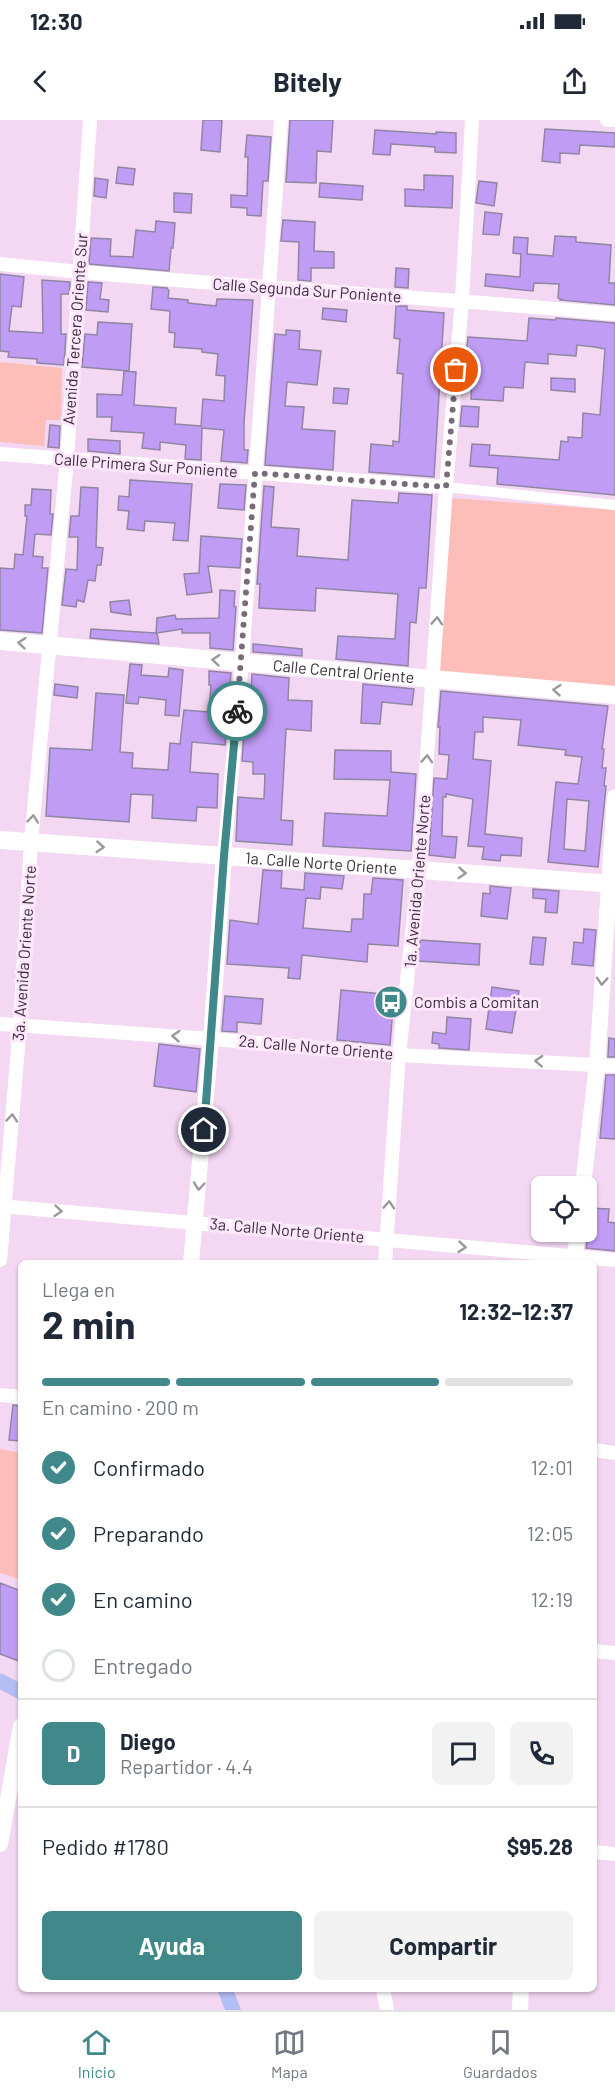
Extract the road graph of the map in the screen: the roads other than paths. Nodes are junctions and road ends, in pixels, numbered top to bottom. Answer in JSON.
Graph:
{"nodes":[{"id":1,"x":90,"y":120,"type":"edge"},
{"id":2,"x":281,"y":120,"type":"edge"},
{"id":3,"x":472,"y":120,"type":"edge"},
{"id":4,"x":607,"y":120,"type":"edge"},
{"id":5,"x":615,"y":120,"type":"edge"},
{"id":6,"x":0,"y":264,"type":"edge"},
{"id":7,"x":79,"y":273,"type":"junction"},
{"id":8,"x":268,"y":288,"type":"junction"},
{"id":9,"x":462,"y":300,"type":"junction"},
{"id":10,"x":615,"y":314,"type":"edge"},
{"id":11,"x":0,"y":454,"type":"edge"},
{"id":12,"x":67,"y":459,"type":"junction"},
{"id":13,"x":255,"y":473,"type":"junction"},
{"id":14,"x":446,"y":487,"type":"junction"},
{"id":15,"x":615,"y":505,"type":"edge"},
{"id":16,"x":0,"y":641,"type":"edge"},
{"id":17,"x":51,"y":645,"type":"junction"},
{"id":18,"x":242,"y":662,"type":"junction"},
{"id":19,"x":433,"y":679,"type":"junction"},
{"id":20,"x":615,"y":695,"type":"edge"},
{"id":21,"x":615,"y":797,"type":"edge"},
{"id":22,"x":0,"y":840,"type":"edge"},
{"id":23,"x":31,"y":842,"type":"junction"},
{"id":24,"x":224,"y":856,"type":"junction"},
{"id":25,"x":419,"y":870,"type":"junction"},
{"id":26,"x":612,"y":884,"type":"edge"},
{"id":27,"x":0,"y":1024,"type":"edge"},
{"id":28,"x":20,"y":1025,"type":"junction"},
{"id":29,"x":211,"y":1038,"type":"junction"},
{"id":30,"x":399,"y":1055,"type":"junction"},
{"id":31,"x":597,"y":1064,"type":"junction"},
{"id":32,"x":615,"y":1066,"type":"edge"},
{"id":33,"x":584,"y":1176,"type":"edge"},
{"id":34,"x":2,"y":1206,"type":"edge"},
{"id":35,"x":196,"y":1222,"type":"junction"},
{"id":36,"x":387,"y":1240,"type":"junction"},
{"id":37,"x":577,"y":1242,"type":"edge"},
{"id":38,"x":0,"y":1260,"type":"edge"},
{"id":39,"x":191,"y":1260,"type":"edge"},
{"id":40,"x":385,"y":1260,"type":"edge"},
{"id":41,"x":574,"y":1260,"type":"edge"},
{"id":42,"x":615,"y":1260,"type":"edge"},
{"id":43,"x":0,"y":1395,"type":"edge"},
{"id":44,"x":18,"y":1397,"type":"edge"},
{"id":45,"x":597,"y":1450,"type":"edge"},
{"id":46,"x":615,"y":1453,"type":"edge"},
{"id":47,"x":597,"y":1651,"type":"edge"},
{"id":48,"x":615,"y":1653,"type":"edge"},
{"id":49,"x":18,"y":1739,"type":"edge"},
{"id":50,"x":0,"y":1844,"type":"edge"},
{"id":51,"x":597,"y":1852,"type":"edge"},
{"id":52,"x":615,"y":1854,"type":"edge"},
{"id":53,"x":384,"y":1992,"type":"edge"},
{"id":54,"x":521,"y":1992,"type":"edge"},
{"id":55,"x":387,"y":2010,"type":"edge"},
{"id":56,"x":520,"y":2010,"type":"edge"}],
"edges":[{"from":1,"to":7,"type":"street","name":"Avenida Tercera Oriente Sur"},
{"from":2,"to":8,"type":"street"},
{"from":3,"to":9,"type":"street","name":"1a. Avenida Oriente Norte"},
{"from":4,"to":5,"type":"street"},
{"from":6,"to":7,"type":"street","name":"Calle Segunda Sur Poniente"},
{"from":7,"to":8,"type":"street","name":"Calle Segunda Sur Poniente"},
{"from":7,"to":12,"type":"street","name":"Avenida Tercera Oriente Sur"},
{"from":8,"to":9,"type":"street","name":"Calle Segunda Sur Poniente"},
{"from":8,"to":13,"type":"street"},
{"from":9,"to":10,"type":"street","name":"Calle Segunda Sur Poniente"},
{"from":9,"to":14,"type":"street","name":"1a. Avenida Oriente Norte"},
{"from":11,"to":12,"type":"street","name":"Calle Primera Sur Poniente"},
{"from":12,"to":13,"type":"street","name":"Calle Primera Sur Poniente"},
{"from":12,"to":17,"type":"street","name":"Avenida Tercera Oriente Sur"},
{"from":13,"to":14,"type":"street","name":"Calle Primera Sur Poniente"},
{"from":13,"to":18,"type":"street"},
{"from":14,"to":15,"type":"street","name":"Calle Primera Sur Poniente"},
{"from":19,"to":14,"type":"street","name":"1a. Avenida Oriente Norte","one_way":true},
{"from":17,"to":16,"type":"main road","name":"Calle Central Oriente","one_way":true},
{"from":18,"to":17,"type":"main road","name":"Calle Central Oriente","one_way":true},
{"from":23,"to":17,"type":"street","name":"3a. Avenida Oriente Norte","one_way":true},
{"from":18,"to":19,"type":"main road","name":"Calle Central Oriente"},
{"from":18,"to":24,"type":"street"},
{"from":20,"to":19,"type":"main road","name":"Calle Central Oriente","one_way":true},
{"from":25,"to":19,"type":"street","name":"1a. Avenida Oriente Norte","one_way":true},
{"from":21,"to":26,"type":"street"},
{"from":22,"to":23,"type":"main road","name":"1a. Calle Norte Oriente"},
{"from":23,"to":24,"type":"main road","name":"1a. Calle Norte Oriente","one_way":true},
{"from":23,"to":28,"type":"street","name":"3a. Avenida Oriente Norte"},
{"from":24,"to":25,"type":"main road","name":"1a. Calle Norte Oriente"},
{"from":24,"to":29,"type":"street"},
{"from":25,"to":26,"type":"main road","name":"1a. Calle Norte Oriente","one_way":true},
{"from":25,"to":30,"type":"street","name":"1a. Avenida Oriente Norte"},
{"from":26,"to":31,"type":"street","one_way":true},
{"from":27,"to":28,"type":"street","name":"2a. Calle Norte Oriente"},
{"from":29,"to":28,"type":"street","name":"2a. Calle Norte Oriente","one_way":true},
{"from":34,"to":28,"type":"street","name":"3a. Avenida Oriente Norte","one_way":true},
{"from":29,"to":30,"type":"street","name":"2a. Calle Norte Oriente"},
{"from":29,"to":35,"type":"street","one_way":true},
{"from":31,"to":30,"type":"street","name":"2a. Calle Norte Oriente","one_way":true},
{"from":36,"to":30,"type":"street","name":"1a. Avenida Oriente Norte","one_way":true},
{"from":31,"to":32,"type":"street","name":"2a. Calle Norte Oriente"},
{"from":31,"to":33,"type":"street"},
{"from":34,"to":35,"type":"street","name":"3a. Calle Norte Oriente","one_way":true},
{"from":34,"to":38,"type":"street","name":"3a. Avenida Oriente Norte"},
{"from":35,"to":36,"type":"street","name":"3a. Calle Norte Oriente"},
{"from":35,"to":39,"type":"street"},
{"from":36,"to":40,"type":"street","name":"1a. Avenida Oriente Norte"},
{"from":36,"to":41,"type":"street","name":"3a. Calle Norte Oriente","one_way":true},
{"from":37,"to":41,"type":"street"},
{"from":41,"to":42,"type":"street","name":"3a. Calle Norte Oriente"},
{"from":43,"to":44,"type":"street"},
{"from":45,"to":46,"type":"street"},
{"from":47,"to":48,"type":"street"},
{"from":49,"to":50,"type":"street"},
{"from":51,"to":52,"type":"street"},
{"from":53,"to":55,"type":"street"},
{"from":54,"to":56,"type":"street"}]}
